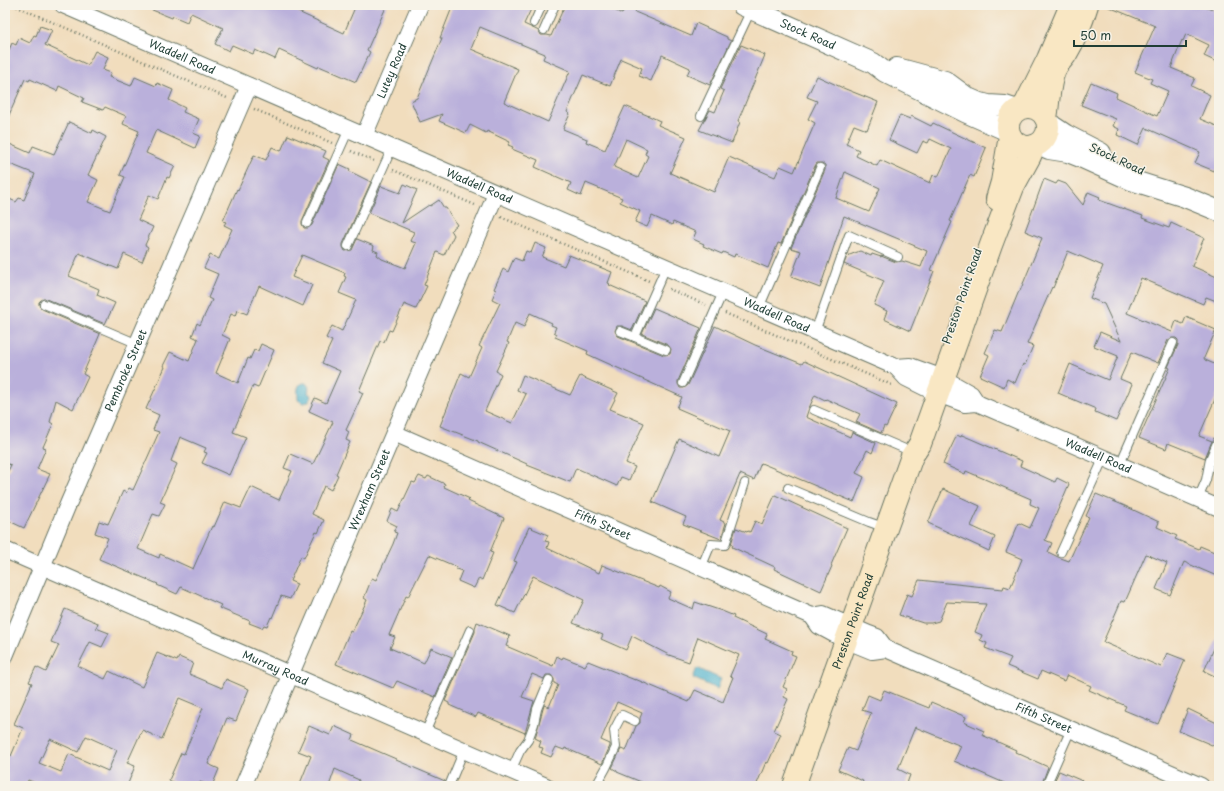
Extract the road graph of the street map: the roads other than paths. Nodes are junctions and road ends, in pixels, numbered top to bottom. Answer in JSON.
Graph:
{"nodes":[{"id":1,"x":63,"y":5,"type":"edge"},
{"id":2,"x":420,"y":5,"type":"edge"},
{"id":3,"x":542,"y":5,"type":"edge"},
{"id":4,"x":555,"y":5,"type":"edge"},
{"id":5,"x":1071,"y":5,"type":"edge"},
{"id":6,"x":1087,"y":5,"type":"edge"},
{"id":7,"x":746,"y":7,"type":"edge"},
{"id":8,"x":534,"y":23,"type":"dead end"},
{"id":9,"x":544,"y":30,"type":"dead end"},
{"id":10,"x":873,"y":63,"type":"junction"},
{"id":11,"x":249,"y":86,"type":"junction"},
{"id":12,"x":1020,"y":108,"type":"junction"},
{"id":13,"x":701,"y":116,"type":"dead end"},
{"id":14,"x":1047,"y":120,"type":"junction"},
{"id":15,"x":349,"y":129,"type":"junction"},
{"id":16,"x":1009,"y":134,"type":"junction"},
{"id":17,"x":364,"y":136,"type":"junction"},
{"id":18,"x":1036,"y":145,"type":"junction"},
{"id":19,"x":392,"y":148,"type":"junction"},
{"id":20,"x":820,"y":168,"type":"dead end"},
{"id":21,"x":496,"y":194,"type":"junction"},
{"id":22,"x":1185,"y":197,"type":"junction"},
{"id":23,"x":1219,"y":211,"type":"edge"},
{"id":24,"x":307,"y":223,"type":"dead end"},
{"id":25,"x":348,"y":246,"type":"dead end"},
{"id":26,"x":898,"y":257,"type":"dead end"},
{"id":27,"x":666,"y":267,"type":"junction"},
{"id":28,"x":723,"y":292,"type":"junction"},
{"id":29,"x":44,"y":304,"type":"dead end"},
{"id":30,"x":759,"y":308,"type":"junction"},
{"id":31,"x":620,"y":331,"type":"dead end"},
{"id":32,"x":815,"y":332,"type":"junction"},
{"id":33,"x":635,"y":337,"type":"junction"},
{"id":34,"x":1172,"y":343,"type":"dead end"},
{"id":35,"x":138,"y":344,"type":"junction"},
{"id":36,"x":666,"y":350,"type":"dead end"},
{"id":37,"x":684,"y":383,"type":"dead end"},
{"id":38,"x":936,"y":384,"type":"junction"},
{"id":39,"x":814,"y":410,"type":"dead end"},
{"id":40,"x":394,"y":433,"type":"junction"},
{"id":41,"x":1219,"y":438,"type":"edge"},
{"id":42,"x":912,"y":454,"type":"junction"},
{"id":43,"x":1104,"y":457,"type":"junction"},
{"id":44,"x":1120,"y":464,"type":"junction"},
{"id":45,"x":745,"y":483,"type":"dead end"},
{"id":46,"x":788,"y":488,"type":"dead end"},
{"id":47,"x":1198,"y":499,"type":"junction"},
{"id":48,"x":1219,"y":508,"type":"edge"},
{"id":49,"x":886,"y":528,"type":"junction"},
{"id":50,"x":5,"y":550,"type":"edge"},
{"id":51,"x":1061,"y":552,"type":"dead end"},
{"id":52,"x":43,"y":567,"type":"junction"},
{"id":53,"x":701,"y":568,"type":"junction"},
{"id":54,"x":470,"y":630,"type":"dead end"},
{"id":55,"x":848,"y":633,"type":"junction"},
{"id":56,"x":5,"y":656,"type":"edge"},
{"id":57,"x":291,"y":675,"type":"junction"},
{"id":58,"x":549,"y":680,"type":"dead end"},
{"id":59,"x":635,"y":721,"type":"dead end"},
{"id":60,"x":1071,"y":729,"type":"junction"},
{"id":61,"x":424,"y":733,"type":"junction"},
{"id":62,"x":464,"y":750,"type":"junction"},
{"id":63,"x":511,"y":771,"type":"junction"},
{"id":64,"x":243,"y":786,"type":"edge"},
{"id":65,"x":449,"y":786,"type":"edge"},
{"id":66,"x":546,"y":786,"type":"edge"},
{"id":67,"x":596,"y":786,"type":"edge"},
{"id":68,"x":794,"y":786,"type":"edge"},
{"id":69,"x":1046,"y":786,"type":"edge"},
{"id":70,"x":1201,"y":786,"type":"edge"}],
"edges":[{"from":1,"to":11,"type":"street","name":"Waddell Road"},
{"from":2,"to":17,"type":"street","name":"Lutey Road"},
{"from":3,"to":8,"type":"lane"},
{"from":4,"to":9,"type":"lane"},
{"from":5,"to":12,"type":"main road"},
{"from":6,"to":14,"type":"main road"},
{"from":7,"to":10,"type":"street","name":"Stock Road"},
{"from":7,"to":13,"type":"lane"},
{"from":10,"to":12,"type":"street","name":"Stock Road"},
{"from":10,"to":16,"type":"street","name":"Stock Road"},
{"from":11,"to":15,"type":"street","name":"Waddell Road"},
{"from":11,"to":35,"type":"street","name":"Pembroke Street"},
{"from":12,"to":14,"type":"main road","name":"Stock Road"},
{"from":12,"to":16,"type":"main road"},
{"from":14,"to":18,"type":"main road"},
{"from":14,"to":22,"type":"street","name":"Stock Road"},
{"from":15,"to":17,"type":"street","name":"Waddell Road"},
{"from":15,"to":24,"type":"lane"},
{"from":16,"to":18,"type":"main road","name":"Stock Road"},
{"from":16,"to":38,"type":"main road","name":"Preston Point Road"},
{"from":17,"to":19,"type":"street","name":"Waddell Road"},
{"from":18,"to":22,"type":"street","name":"Stock Road"},
{"from":18,"to":38,"type":"main road","name":"Preston Point Road"},
{"from":19,"to":21,"type":"street","name":"Waddell Road"},
{"from":19,"to":25,"type":"lane"},
{"from":20,"to":30,"type":"lane"},
{"from":21,"to":27,"type":"street","name":"Waddell Road"},
{"from":21,"to":40,"type":"street","name":"Wrexham Street"},
{"from":22,"to":23,"type":"street","name":"Stock Road"},
{"from":26,"to":32,"type":"lane"},
{"from":27,"to":28,"type":"street","name":"Waddell Road"},
{"from":27,"to":33,"type":"lane"},
{"from":28,"to":30,"type":"street","name":"Waddell Road"},
{"from":28,"to":37,"type":"lane"},
{"from":29,"to":35,"type":"lane"},
{"from":30,"to":32,"type":"street","name":"Waddell Road"},
{"from":31,"to":33,"type":"lane"},
{"from":32,"to":38,"type":"street","name":"Waddell Road"},
{"from":33,"to":36,"type":"lane"},
{"from":34,"to":44,"type":"lane"},
{"from":35,"to":52,"type":"street","name":"Pembroke Street"},
{"from":38,"to":42,"type":"main road","name":"Preston Point Road"},
{"from":38,"to":43,"type":"street","name":"Waddell Road"},
{"from":39,"to":42,"type":"lane"},
{"from":40,"to":53,"type":"street","name":"Fifth Street"},
{"from":40,"to":57,"type":"street","name":"Wrexham Street"},
{"from":41,"to":47,"type":"lane"},
{"from":42,"to":49,"type":"main road","name":"Preston Point Road"},
{"from":43,"to":44,"type":"street","name":"Waddell Road"},
{"from":43,"to":51,"type":"lane"},
{"from":44,"to":47,"type":"street","name":"Waddell Road"},
{"from":45,"to":53,"type":"lane"},
{"from":46,"to":49,"type":"lane"},
{"from":47,"to":48,"type":"street","name":"Waddell Road"},
{"from":49,"to":55,"type":"main road","name":"Preston Point Road"},
{"from":50,"to":52,"type":"street","name":"Murray Road"},
{"from":52,"to":56,"type":"street","name":"Pembroke Street"},
{"from":52,"to":57,"type":"street","name":"Murray Road"},
{"from":53,"to":55,"type":"street","name":"Fifth Street"},
{"from":54,"to":61,"type":"lane"},
{"from":55,"to":60,"type":"street","name":"Fifth Street"},
{"from":55,"to":68,"type":"main road","name":"Preston Point Road"},
{"from":57,"to":61,"type":"street","name":"Murray Road"},
{"from":57,"to":64,"type":"street","name":"Wrexham Street"},
{"from":58,"to":63,"type":"lane"},
{"from":59,"to":67,"type":"lane"},
{"from":60,"to":69,"type":"lane"},
{"from":60,"to":70,"type":"street","name":"Fifth Street"},
{"from":61,"to":62,"type":"street","name":"Murray Road"},
{"from":62,"to":63,"type":"street","name":"Murray Road"},
{"from":62,"to":65,"type":"lane"},
{"from":63,"to":66,"type":"street","name":"Murray Road"}]}
